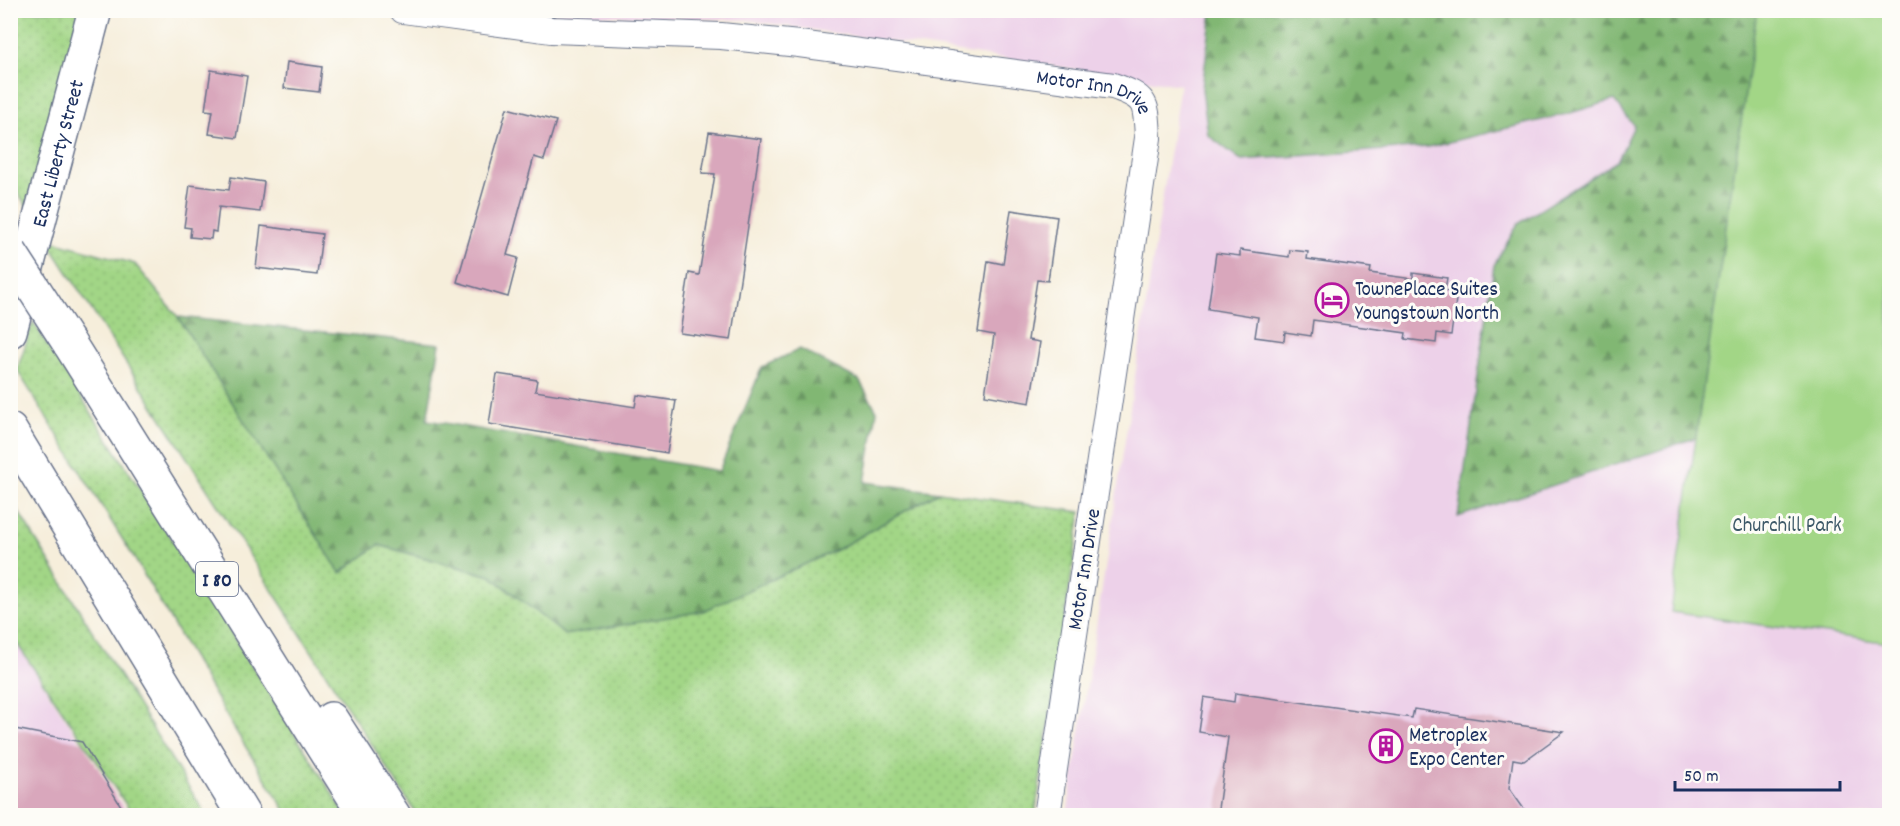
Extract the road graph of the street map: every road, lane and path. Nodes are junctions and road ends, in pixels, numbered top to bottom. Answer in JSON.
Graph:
{"nodes":[{"id":1,"x":95,"y":10,"type":"edge"},
{"id":2,"x":403,"y":10,"type":"edge"},
{"id":3,"x":10,"y":252,"type":"edge"},
{"id":4,"x":10,"y":331,"type":"edge"},
{"id":5,"x":120,"y":424,"type":"junction"},
{"id":6,"x":10,"y":430,"type":"edge"},
{"id":7,"x":244,"y":816,"type":"edge"},
{"id":8,"x":366,"y":816,"type":"edge"},
{"id":9,"x":394,"y":816,"type":"edge"},
{"id":10,"x":1047,"y":816,"type":"edge"}],
"edges":[{"from":1,"to":4,"type":"main road","name":"East Liberty Street"},
{"from":2,"to":10,"type":"street","name":"Motor Inn Drive"},
{"from":3,"to":5,"type":"main road","number":"I 80","bridge":true},
{"from":5,"to":8,"type":"main road","number":"I 80"},
{"from":5,"to":9,"type":"main road"},
{"from":6,"to":7,"type":"main road"}]}
